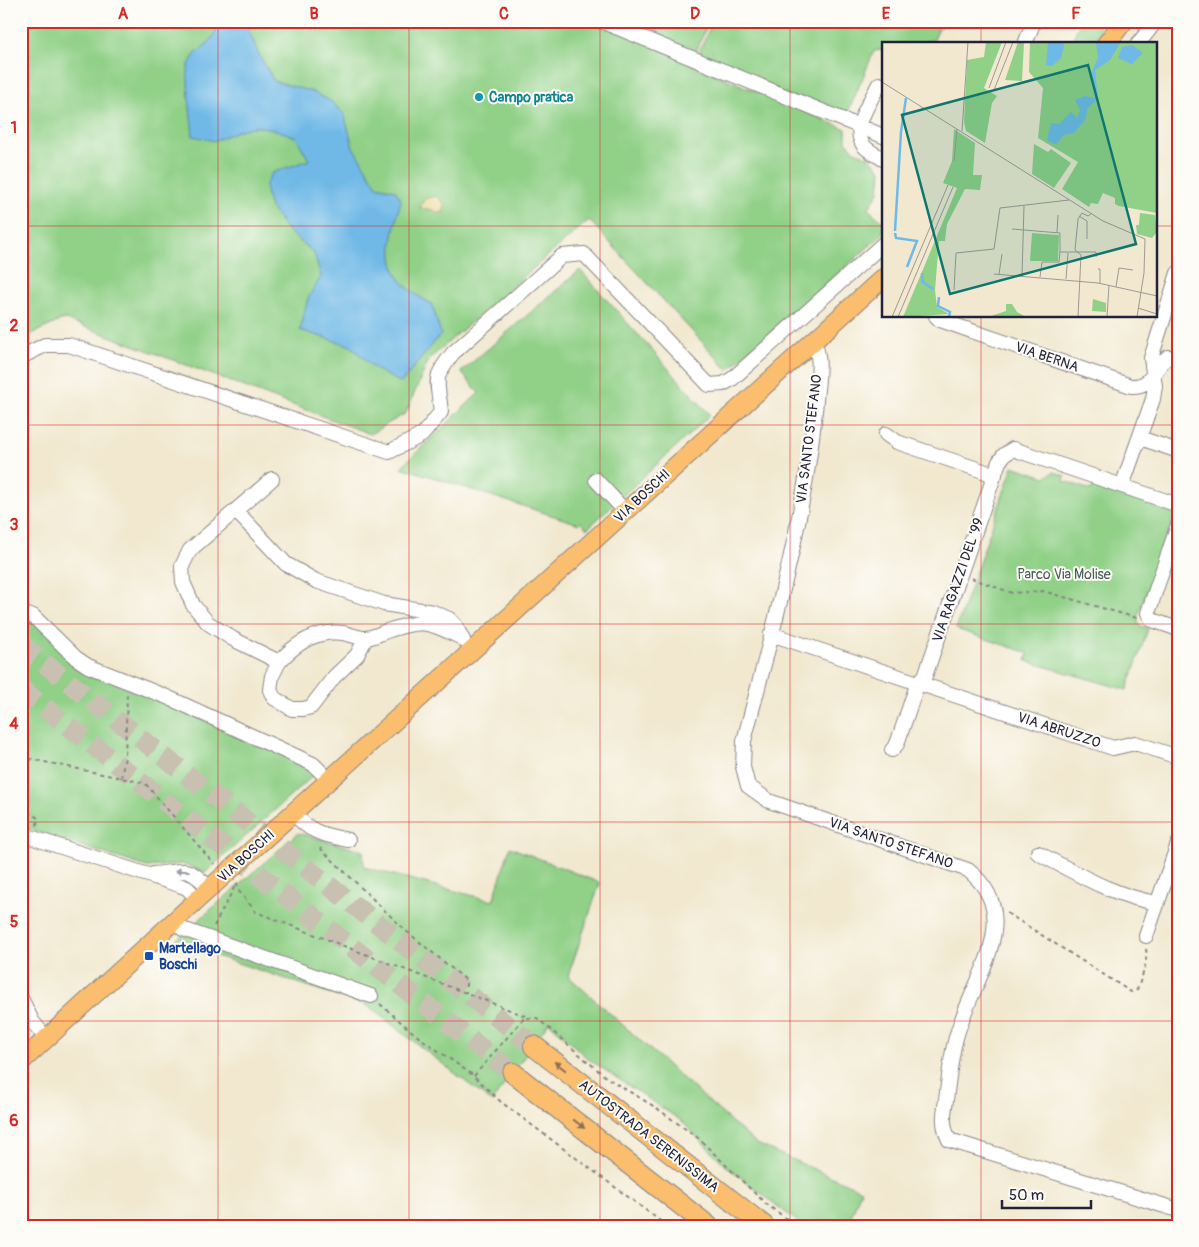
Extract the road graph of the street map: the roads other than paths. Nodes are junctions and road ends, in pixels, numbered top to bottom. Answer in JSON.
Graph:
{"nodes":[{"id":1,"x":601,"y":21,"type":"edge"},
{"id":2,"x":1034,"y":21,"type":"edge"},
{"id":3,"x":1124,"y":21,"type":"edge"},
{"id":4,"x":1156,"y":21,"type":"edge"},
{"id":5,"x":1026,"y":42,"type":"edge"},
{"id":6,"x":1108,"y":42,"type":"edge"},
{"id":7,"x":1140,"y":42,"type":"edge"},
{"id":8,"x":882,"y":86,"type":"edge"},
{"id":9,"x":859,"y":126,"type":"junction"},
{"id":10,"x":882,"y":136,"type":"edge"},
{"id":11,"x":882,"y":158,"type":"edge"},
{"id":12,"x":882,"y":245,"type":"edge"},
{"id":13,"x":1178,"y":273,"type":"edge"},
{"id":14,"x":882,"y":279,"type":"edge"},
{"id":15,"x":938,"y":318,"type":"edge"},
{"id":16,"x":813,"y":342,"type":"junction"},
{"id":17,"x":21,"y":357,"type":"edge"},
{"id":18,"x":1178,"y":358,"type":"edge"},
{"id":19,"x":1154,"y":372,"type":"junction"},
{"id":20,"x":886,"y":434,"type":"dead end"},
{"id":21,"x":1140,"y":438,"type":"junction"},
{"id":22,"x":1178,"y":451,"type":"edge"},
{"id":23,"x":995,"y":475,"type":"junction"},
{"id":24,"x":272,"y":479,"type":"dead end"},
{"id":25,"x":596,"y":480,"type":"dead end"},
{"id":26,"x":1122,"y":486,"type":"junction"},
{"id":27,"x":1178,"y":505,"type":"edge"},
{"id":28,"x":236,"y":511,"type":"junction"},
{"id":29,"x":625,"y":511,"type":"junction"},
{"id":30,"x":1178,"y":526,"type":"edge"},
{"id":31,"x":24,"y":615,"type":"dead end"},
{"id":32,"x":1178,"y":629,"type":"edge"},
{"id":33,"x":454,"y":631,"type":"junction"},
{"id":34,"x":771,"y":634,"type":"junction"},
{"id":35,"x":366,"y":638,"type":"junction"},
{"id":36,"x":472,"y":651,"type":"junction"},
{"id":37,"x":279,"y":662,"type":"junction"},
{"id":38,"x":918,"y":682,"type":"junction"},
{"id":39,"x":892,"y":750,"type":"dead end"},
{"id":40,"x":1178,"y":757,"type":"edge"},
{"id":41,"x":330,"y":781,"type":"junction"},
{"id":42,"x":294,"y":813,"type":"junction"},
{"id":43,"x":28,"y":836,"type":"edge"},
{"id":44,"x":348,"y":840,"type":"dead end"},
{"id":45,"x":1178,"y":844,"type":"edge"},
{"id":46,"x":1038,"y":853,"type":"dead end"},
{"id":47,"x":204,"y":894,"type":"junction"},
{"id":48,"x":1157,"y":903,"type":"junction"},
{"id":49,"x":175,"y":921,"type":"junction"},
{"id":50,"x":1146,"y":936,"type":"road end"},
{"id":51,"x":371,"y":996,"type":"road end"},
{"id":52,"x":21,"y":998,"type":"edge"},
{"id":53,"x":47,"y":1039,"type":"junction"},
{"id":54,"x":534,"y":1046,"type":"tunnel mouth"},
{"id":55,"x":21,"y":1062,"type":"edge"},
{"id":56,"x":513,"y":1073,"type":"tunnel mouth"},
{"id":57,"x":1178,"y":1210,"type":"edge"},
{"id":58,"x":708,"y":1226,"type":"edge"},
{"id":59,"x":764,"y":1226,"type":"edge"}],
"edges":[{"from":1,"to":9,"type":"street"},
{"from":2,"to":5,"type":"street"},
{"from":3,"to":6,"type":"main road"},
{"from":4,"to":7,"type":"street"},
{"from":8,"to":9,"type":"street"},
{"from":9,"to":10,"type":"street"},
{"from":9,"to":11,"type":"street"},
{"from":12,"to":17,"type":"street"},
{"from":13,"to":19,"type":"street"},
{"from":14,"to":16,"type":"main road","name":"VIA BOSCHI"},
{"from":15,"to":19,"type":"street","name":"VIA BERNA"},
{"from":16,"to":29,"type":"main road","name":"VIA BOSCHI"},
{"from":16,"to":34,"type":"street","name":"VIA SANTO STEFANO"},
{"from":18,"to":19,"type":"street","name":"VIA BERNA"},
{"from":19,"to":21,"type":"street"},
{"from":20,"to":23,"type":"street"},
{"from":21,"to":22,"type":"street"},
{"from":21,"to":26,"type":"street"},
{"from":23,"to":26,"type":"street","name":"VIA RAGAZZI DEL '99"},
{"from":23,"to":38,"type":"street","name":"VIA RAGAZZI DEL '99"},
{"from":24,"to":28,"type":"street"},
{"from":25,"to":29,"type":"street"},
{"from":26,"to":27,"type":"street"},
{"from":28,"to":33,"type":"street"},
{"from":28,"to":37,"type":"street"},
{"from":29,"to":36,"type":"main road","name":"VIA BOSCHI"},
{"from":30,"to":32,"type":"street"},
{"from":31,"to":41,"type":"street"},
{"from":33,"to":35,"type":"street"},
{"from":33,"to":36,"type":"street"},
{"from":34,"to":38,"type":"street"},
{"from":34,"to":57,"type":"street","name":"VIA SANTO STEFANO"},
{"from":35,"to":37,"type":"street"},
{"from":35,"to":37,"type":"street"},
{"from":36,"to":41,"type":"main road","name":"VIA BOSCHI"},
{"from":38,"to":39,"type":"street","name":"VIA RAGAZZI DEL '99"},
{"from":38,"to":40,"type":"street","name":"VIA ABRUZZO"},
{"from":41,"to":42,"type":"main road","name":"VIA BOSCHI"},
{"from":42,"to":44,"type":"street"},
{"from":42,"to":47,"type":"main road","name":"VIA BOSCHI"},
{"from":43,"to":47,"type":"street"},
{"from":45,"to":48,"type":"street"},
{"from":46,"to":48,"type":"street"},
{"from":47,"to":49,"type":"main road","name":"VIA BOSCHI"},
{"from":48,"to":50,"type":"street"},
{"from":49,"to":51,"type":"street"},
{"from":49,"to":53,"type":"main road","name":"VIA BOSCHI"},
{"from":52,"to":53,"type":"street"},
{"from":53,"to":55,"type":"main road","name":"VIA BOSCHI"},
{"from":59,"to":54,"type":"highway","name":"AUTOSTRADA SERENISSIMA","one_way":true},
{"from":56,"to":58,"type":"highway","one_way":true}]}
